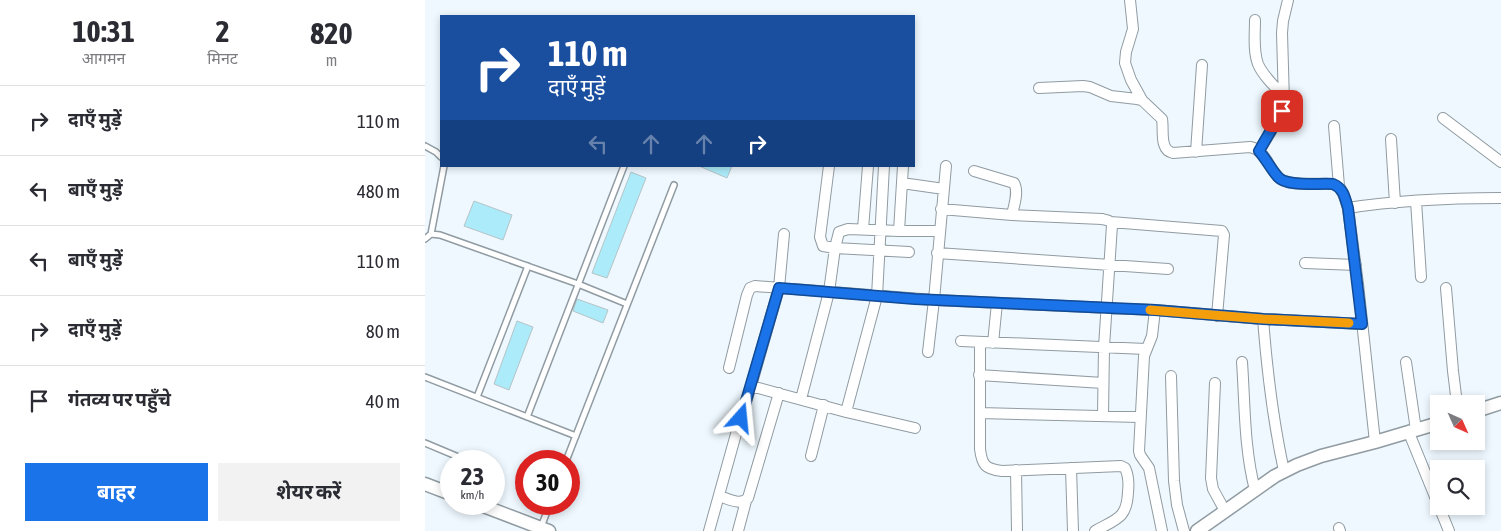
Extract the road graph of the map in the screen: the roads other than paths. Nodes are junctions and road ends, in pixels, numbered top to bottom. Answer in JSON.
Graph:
{"nodes":[{"id":1,"x":1130,"y":0,"type":"edge"},
{"id":2,"x":1288,"y":0,"type":"edge"},
{"id":3,"x":1255,"y":20,"type":"dead end"},
{"id":4,"x":1202,"y":65,"type":"dead end"},
{"id":5,"x":1039,"y":88,"type":"dead end"},
{"id":6,"x":1284,"y":96,"type":"junction"},
{"id":7,"x":1142,"y":100,"type":"junction"},
{"id":8,"x":1443,"y":118,"type":"dead end"},
{"id":9,"x":1334,"y":126,"type":"dead end"},
{"id":10,"x":1391,"y":138,"type":"dead end"},
{"id":11,"x":425,"y":146,"type":"edge"},
{"id":12,"x":1259,"y":151,"type":"junction"},
{"id":13,"x":1196,"y":152,"type":"junction"},
{"id":14,"x":440,"y":156,"type":"edge"},
{"id":15,"x":1501,"y":162,"type":"edge"},
{"id":16,"x":946,"y":166,"type":"dead end"},
{"id":17,"x":445,"y":167,"type":"edge"},
{"id":18,"x":624,"y":167,"type":"edge"},
{"id":19,"x":829,"y":167,"type":"edge"},
{"id":20,"x":868,"y":167,"type":"edge"},
{"id":21,"x":884,"y":167,"type":"edge"},
{"id":22,"x":903,"y":167,"type":"edge"},
{"id":23,"x":974,"y":171,"type":"dead end"},
{"id":24,"x":902,"y":183,"type":"junction"},
{"id":25,"x":674,"y":185,"type":"dead end"},
{"id":26,"x":1339,"y":186,"type":"junction"},
{"id":27,"x":943,"y":189,"type":"junction"},
{"id":28,"x":1501,"y":198,"type":"edge"},
{"id":29,"x":1417,"y":201,"type":"junction"},
{"id":30,"x":1395,"y":203,"type":"junction"},
{"id":31,"x":1348,"y":208,"type":"junction"},
{"id":32,"x":941,"y":209,"type":"junction"},
{"id":33,"x":1013,"y":215,"type":"junction"},
{"id":34,"x":1111,"y":222,"type":"junction"},
{"id":35,"x":863,"y":229,"type":"junction"},
{"id":36,"x":880,"y":230,"type":"junction"},
{"id":37,"x":899,"y":231,"type":"junction"},
{"id":38,"x":939,"y":231,"type":"junction"},
{"id":39,"x":431,"y":234,"type":"junction"},
{"id":40,"x":784,"y":234,"type":"dead end"},
{"id":41,"x":425,"y":239,"type":"edge"},
{"id":42,"x":835,"y":248,"type":"junction"},
{"id":43,"x":879,"y":250,"type":"junction"},
{"id":44,"x":909,"y":252,"type":"dead end"},
{"id":45,"x":937,"y":253,"type":"junction"},
{"id":46,"x":1305,"y":264,"type":"dead end"},
{"id":47,"x":1356,"y":265,"type":"junction"},
{"id":48,"x":528,"y":266,"type":"junction"},
{"id":49,"x":1110,"y":266,"type":"junction"},
{"id":50,"x":1168,"y":270,"type":"dead end"},
{"id":51,"x":1421,"y":277,"type":"dead end"},
{"id":52,"x":578,"y":284,"type":"junction"},
{"id":53,"x":779,"y":288,"type":"junction"},
{"id":54,"x":1445,"y":288,"type":"dead end"},
{"id":55,"x":829,"y":292,"type":"junction"},
{"id":56,"x":877,"y":296,"type":"junction"},
{"id":57,"x":934,"y":300,"type":"junction"},
{"id":58,"x":627,"y":304,"type":"junction"},
{"id":59,"x":997,"y":304,"type":"junction"},
{"id":60,"x":1106,"y":309,"type":"junction"},
{"id":61,"x":1155,"y":310,"type":"junction"},
{"id":62,"x":1217,"y":316,"type":"junction"},
{"id":63,"x":1263,"y":319,"type":"junction"},
{"id":64,"x":1362,"y":324,"type":"junction"},
{"id":65,"x":961,"y":341,"type":"dead end"},
{"id":66,"x":980,"y":342,"type":"junction"},
{"id":67,"x":993,"y":343,"type":"junction"},
{"id":68,"x":1104,"y":348,"type":"junction"},
{"id":69,"x":1146,"y":349,"type":"junction"},
{"id":70,"x":928,"y":352,"type":"dead end"},
{"id":71,"x":1242,"y":362,"type":"dead end"},
{"id":72,"x":1406,"y":362,"type":"dead end"},
{"id":73,"x":729,"y":368,"type":"dead end"},
{"id":74,"x":979,"y":375,"type":"junction"},
{"id":75,"x":1171,"y":376,"type":"dead end"},
{"id":76,"x":425,"y":377,"type":"edge"},
{"id":77,"x":1103,"y":383,"type":"junction"},
{"id":78,"x":1215,"y":383,"type":"dead end"},
{"id":79,"x":751,"y":386,"type":"junction"},
{"id":80,"x":779,"y":393,"type":"junction"},
{"id":81,"x":1456,"y":395,"type":"edge"},
{"id":82,"x":477,"y":398,"type":"junction"},
{"id":83,"x":801,"y":399,"type":"junction"},
{"id":84,"x":1501,"y":404,"type":"edge"},
{"id":85,"x":824,"y":406,"type":"junction"},
{"id":86,"x":1485,"y":408,"type":"edge"},
{"id":87,"x":846,"y":412,"type":"junction"},
{"id":88,"x":980,"y":413,"type":"junction"},
{"id":89,"x":1103,"y":416,"type":"junction"},
{"id":90,"x":527,"y":417,"type":"junction"},
{"id":91,"x":1140,"y":417,"type":"junction"},
{"id":92,"x":1430,"y":426,"type":"edge"},
{"id":93,"x":915,"y":428,"type":"dead end"},
{"id":94,"x":1412,"y":432,"type":"junction"},
{"id":95,"x":576,"y":436,"type":"junction"},
{"id":96,"x":1375,"y":442,"type":"junction"},
{"id":97,"x":425,"y":443,"type":"edge"},
{"id":98,"x":442,"y":450,"type":"edge"},
{"id":99,"x":570,"y":450,"type":"edge"},
{"id":100,"x":811,"y":456,"type":"dead end"},
{"id":101,"x":1071,"y":468,"type":"junction"},
{"id":102,"x":1016,"y":470,"type":"junction"},
{"id":103,"x":1284,"y":471,"type":"junction"},
{"id":104,"x":425,"y":484,"type":"edge"},
{"id":105,"x":440,"y":490,"type":"edge"},
{"id":106,"x":1255,"y":490,"type":"junction"},
{"id":107,"x":719,"y":496,"type":"junction"},
{"id":108,"x":746,"y":501,"type":"junction"},
{"id":109,"x":1225,"y":511,"type":"junction"},
{"id":110,"x":505,"y":514,"type":"edge"},
{"id":111,"x":548,"y":515,"type":"edge"},
{"id":112,"x":545,"y":529,"type":"edge"},
{"id":113,"x":1204,"y":529,"type":"edge"},
{"id":114,"x":709,"y":531,"type":"edge"},
{"id":115,"x":738,"y":531,"type":"edge"},
{"id":116,"x":1017,"y":531,"type":"edge"},
{"id":117,"x":1073,"y":531,"type":"edge"},
{"id":118,"x":1095,"y":531,"type":"edge"},
{"id":119,"x":1162,"y":531,"type":"edge"},
{"id":120,"x":1184,"y":531,"type":"edge"},
{"id":121,"x":1449,"y":531,"type":"edge"}],
"edges":[{"from":1,"to":7,"type":"street"},
{"from":2,"to":6,"type":"street"},
{"from":3,"to":6,"type":"street"},
{"from":4,"to":13,"type":"street"},
{"from":5,"to":7,"type":"street"},
{"from":6,"to":12,"type":"street"},
{"from":7,"to":13,"type":"street"},
{"from":8,"to":15,"type":"street"},
{"from":9,"to":26,"type":"street"},
{"from":10,"to":30,"type":"street"},
{"from":11,"to":14,"type":"lane"},
{"from":12,"to":13,"type":"street"},
{"from":12,"to":26,"type":"street"},
{"from":16,"to":27,"type":"street"},
{"from":17,"to":39,"type":"lane"},
{"from":18,"to":52,"type":"lane"},
{"from":19,"to":42,"type":"street"},
{"from":20,"to":35,"type":"street"},
{"from":21,"to":36,"type":"street"},
{"from":22,"to":24,"type":"street"},
{"from":23,"to":33,"type":"street"},
{"from":24,"to":27,"type":"street"},
{"from":24,"to":37,"type":"street"},
{"from":25,"to":58,"type":"lane"},
{"from":26,"to":31,"type":"street"},
{"from":27,"to":32,"type":"street"},
{"from":28,"to":29,"type":"street"},
{"from":29,"to":30,"type":"street"},
{"from":29,"to":51,"type":"street"},
{"from":30,"to":31,"type":"street"},
{"from":31,"to":47,"type":"street"},
{"from":32,"to":33,"type":"street"},
{"from":32,"to":38,"type":"street"},
{"from":33,"to":34,"type":"street"},
{"from":34,"to":49,"type":"street"},
{"from":34,"to":62,"type":"street"},
{"from":35,"to":36,"type":"street"},
{"from":35,"to":42,"type":"street"},
{"from":36,"to":37,"type":"street"},
{"from":36,"to":43,"type":"street"},
{"from":37,"to":38,"type":"street"},
{"from":38,"to":45,"type":"street"},
{"from":39,"to":41,"type":"lane"},
{"from":39,"to":48,"type":"lane"},
{"from":40,"to":53,"type":"street"},
{"from":42,"to":43,"type":"street"},
{"from":42,"to":55,"type":"street"},
{"from":43,"to":44,"type":"street"},
{"from":43,"to":56,"type":"street"},
{"from":45,"to":49,"type":"street"},
{"from":45,"to":57,"type":"street"},
{"from":46,"to":47,"type":"street"},
{"from":47,"to":64,"type":"street"},
{"from":48,"to":52,"type":"lane"},
{"from":48,"to":82,"type":"lane"},
{"from":49,"to":50,"type":"street"},
{"from":49,"to":60,"type":"street"},
{"from":52,"to":58,"type":"lane"},
{"from":52,"to":90,"type":"lane"},
{"from":53,"to":55,"type":"street"},
{"from":53,"to":73,"type":"street"},
{"from":53,"to":79,"type":"street"},
{"from":54,"to":81,"type":"street"},
{"from":55,"to":56,"type":"street"},
{"from":55,"to":83,"type":"street"},
{"from":56,"to":57,"type":"street"},
{"from":56,"to":87,"type":"street"},
{"from":57,"to":59,"type":"street"},
{"from":57,"to":70,"type":"street"},
{"from":58,"to":95,"type":"lane"},
{"from":59,"to":60,"type":"street"},
{"from":59,"to":67,"type":"street"},
{"from":60,"to":61,"type":"street"},
{"from":60,"to":68,"type":"street"},
{"from":61,"to":62,"type":"street"},
{"from":61,"to":69,"type":"street"},
{"from":62,"to":63,"type":"street"},
{"from":63,"to":64,"type":"street"},
{"from":63,"to":103,"type":"street"},
{"from":64,"to":96,"type":"street"},
{"from":65,"to":66,"type":"street"},
{"from":66,"to":67,"type":"street"},
{"from":66,"to":74,"type":"street"},
{"from":67,"to":68,"type":"street"},
{"from":68,"to":69,"type":"street"},
{"from":68,"to":77,"type":"street"},
{"from":69,"to":91,"type":"street"},
{"from":71,"to":106,"type":"street"},
{"from":72,"to":94,"type":"street"},
{"from":74,"to":77,"type":"street"},
{"from":74,"to":88,"type":"street"},
{"from":75,"to":120,"type":"street"},
{"from":76,"to":82,"type":"lane"},
{"from":77,"to":89,"type":"street"},
{"from":78,"to":109,"type":"street"},
{"from":79,"to":80,"type":"street"},
{"from":79,"to":107,"type":"street"},
{"from":80,"to":83,"type":"street"},
{"from":80,"to":108,"type":"street"},
{"from":82,"to":90,"type":"lane"},
{"from":83,"to":85,"type":"street"},
{"from":84,"to":86,"type":"street"},
{"from":85,"to":87,"type":"street"},
{"from":85,"to":100,"type":"street"},
{"from":87,"to":93,"type":"street"},
{"from":88,"to":89,"type":"street"},
{"from":88,"to":102,"type":"street"},
{"from":89,"to":91,"type":"street"},
{"from":90,"to":95,"type":"lane"},
{"from":91,"to":119,"type":"street"},
{"from":92,"to":94,"type":"street"},
{"from":94,"to":96,"type":"street"},
{"from":94,"to":121,"type":"street"},
{"from":95,"to":99,"type":"lane"},
{"from":96,"to":103,"type":"street"},
{"from":97,"to":98,"type":"lane"},
{"from":101,"to":102,"type":"street"},
{"from":101,"to":117,"type":"street"},
{"from":101,"to":118,"type":"street"},
{"from":102,"to":116,"type":"street"},
{"from":103,"to":106,"type":"street"},
{"from":104,"to":105,"type":"street"},
{"from":106,"to":109,"type":"street"},
{"from":107,"to":108,"type":"street"},
{"from":107,"to":114,"type":"street"},
{"from":108,"to":115,"type":"street"},
{"from":109,"to":113,"type":"street"},
{"from":110,"to":112,"type":"street"},
{"from":111,"to":112,"type":"lane"}]}
